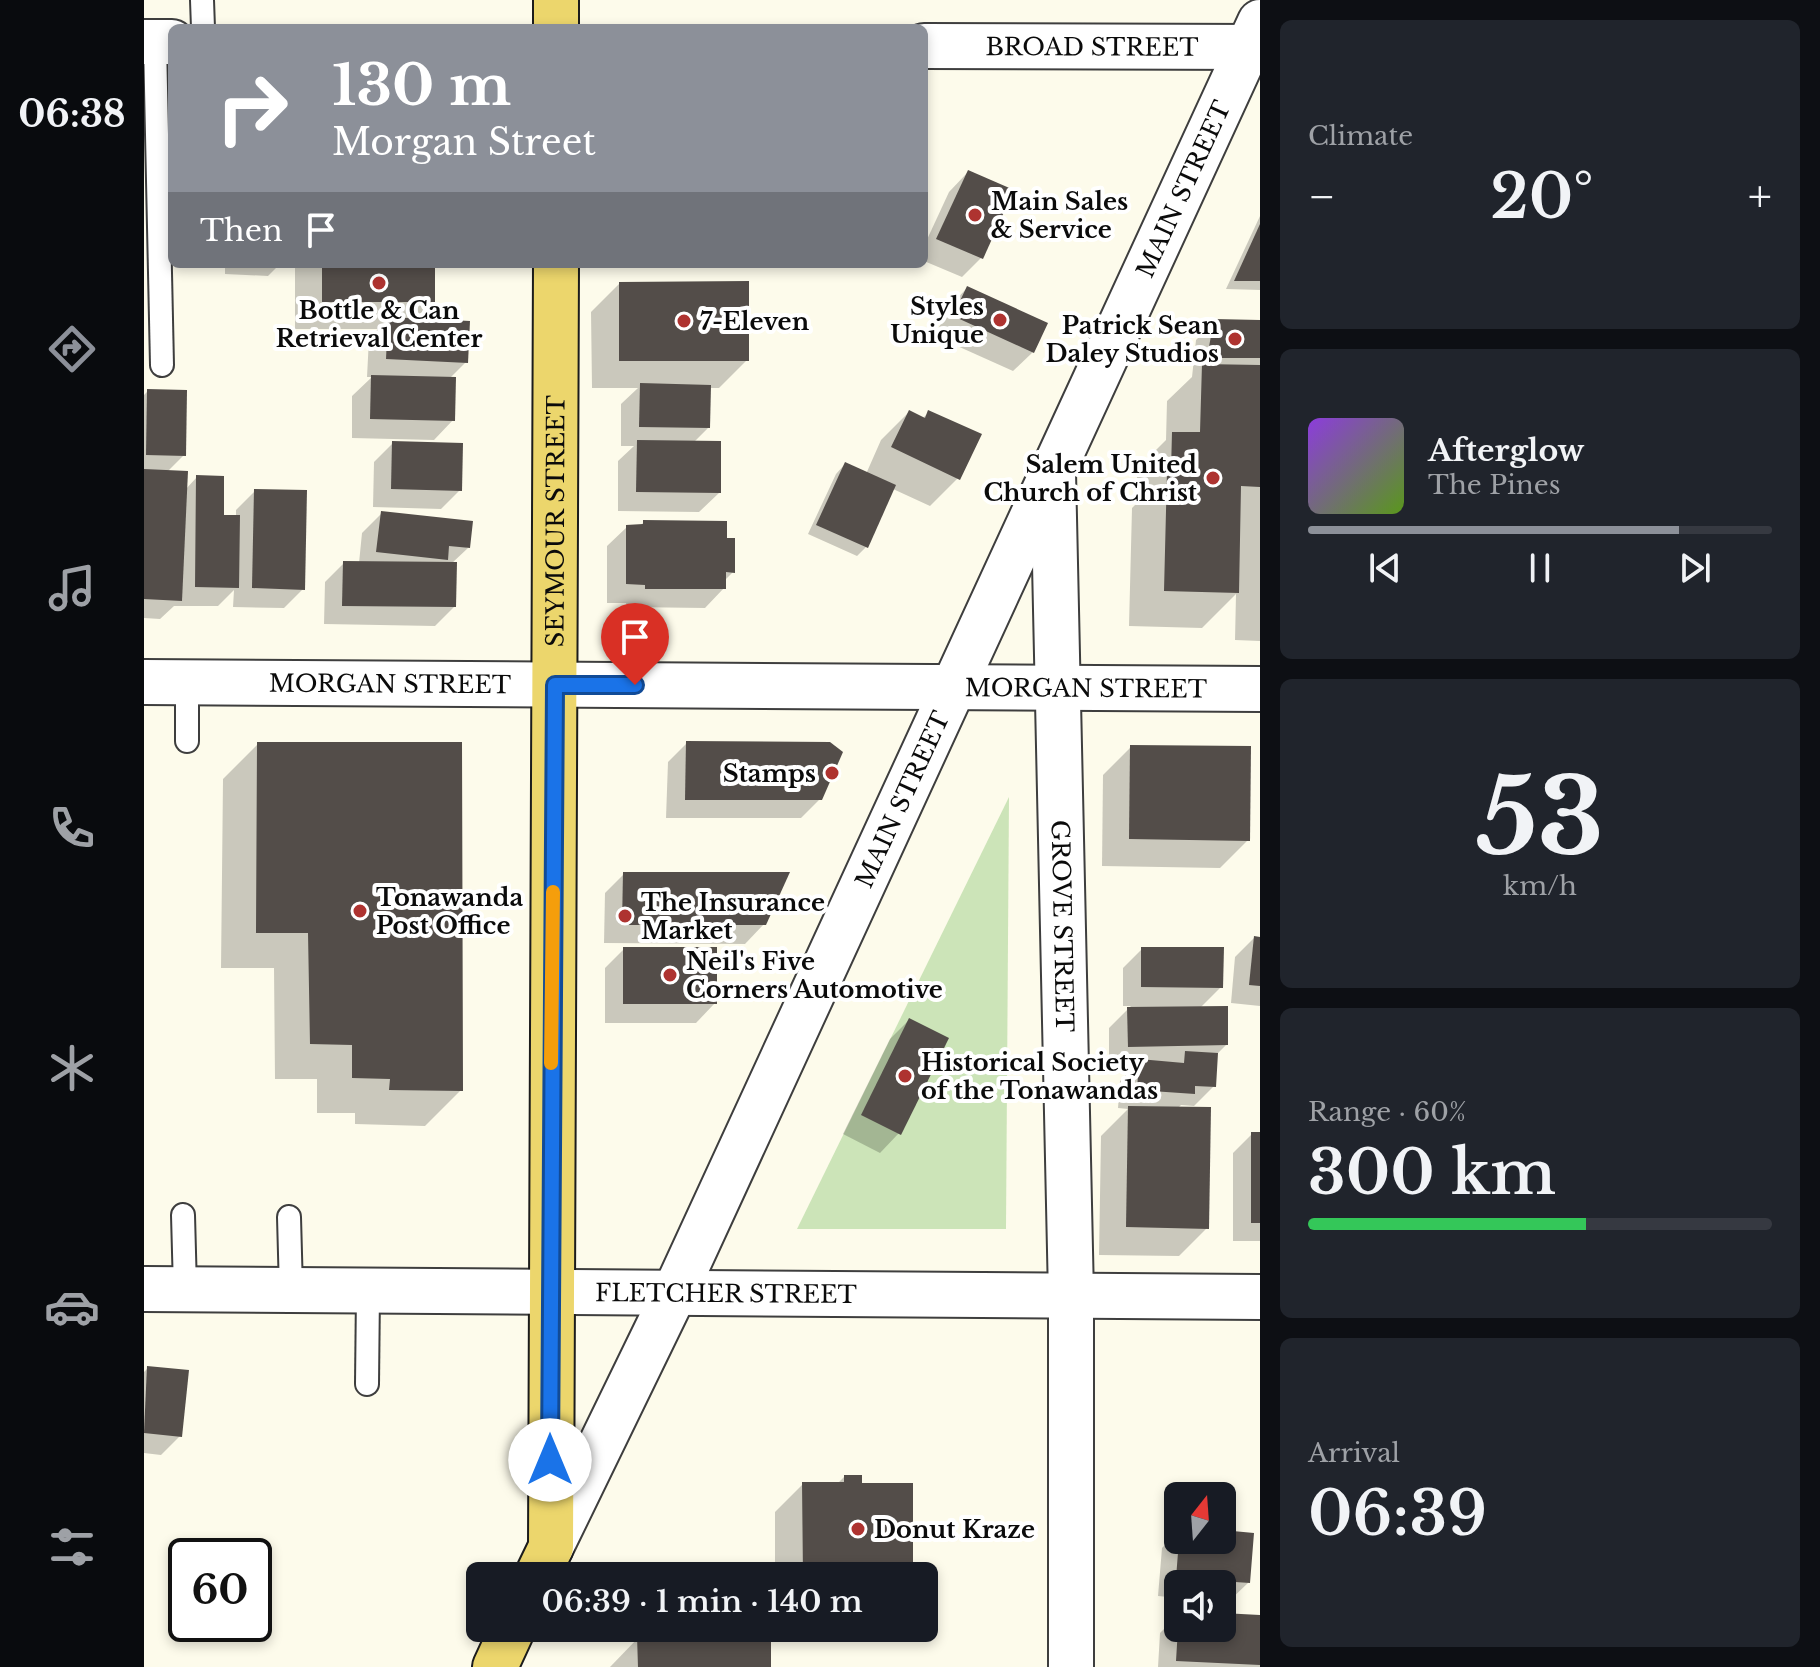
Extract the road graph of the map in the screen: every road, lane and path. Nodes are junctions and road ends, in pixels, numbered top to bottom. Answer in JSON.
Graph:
{"nodes":[{"id":1,"x":202,"y":0,"type":"edge"},
{"id":2,"x":556,"y":0,"type":"edge"},
{"id":3,"x":203,"y":24,"type":"edge"},
{"id":4,"x":556,"y":24,"type":"edge"},
{"id":5,"x":1256,"y":38,"type":"edge"},
{"id":6,"x":157,"y":42,"type":"edge"},
{"id":7,"x":928,"y":46,"type":"edge"},
{"id":8,"x":556,"y":268,"type":"edge"},
{"id":9,"x":162,"y":365,"type":"dead end"},
{"id":10,"x":1053,"y":472,"type":"junction"},
{"id":11,"x":144,"y":682,"type":"edge"},
{"id":12,"x":187,"y":682,"type":"junction"},
{"id":13,"x":555,"y":685,"type":"junction"},
{"id":14,"x":955,"y":687,"type":"junction"},
{"id":15,"x":1060,"y":687,"type":"junction"},
{"id":16,"x":1260,"y":689,"type":"edge"},
{"id":17,"x":187,"y":741,"type":"dead end"},
{"id":18,"x":183,"y":1215,"type":"dead end"},
{"id":19,"x":289,"y":1217,"type":"dead end"},
{"id":20,"x":164,"y":1289,"type":"edge"},
{"id":21,"x":291,"y":1290,"type":"junction"},
{"id":22,"x":368,"y":1292,"type":"junction"},
{"id":23,"x":549,"y":1292,"type":"junction"},
{"id":24,"x":675,"y":1292,"type":"junction"},
{"id":25,"x":1071,"y":1296,"type":"junction"},
{"id":26,"x":1260,"y":1297,"type":"edge"},
{"id":27,"x":367,"y":1384,"type":"dead end"},
{"id":28,"x":544,"y":1562,"type":"edge"},
{"id":29,"x":507,"y":1642,"type":"edge"},
{"id":30,"x":495,"y":1667,"type":"edge"},
{"id":31,"x":1071,"y":1667,"type":"edge"}],
"edges":[{"from":1,"to":3,"type":"lane"},
{"from":2,"to":4,"type":"main road"},
{"from":5,"to":7,"type":"street","name":"BROAD STREET"},
{"from":5,"to":10,"type":"street","name":"MAIN STREET"},
{"from":6,"to":9,"type":"lane"},
{"from":8,"to":13,"type":"main road","name":"SEYMOUR STREET"},
{"from":10,"to":14,"type":"street","name":"MAIN STREET"},
{"from":10,"to":15,"type":"street","name":"GROVE STREET"},
{"from":11,"to":12,"type":"street","name":"MORGAN STREET"},
{"from":12,"to":13,"type":"street","name":"MORGAN STREET"},
{"from":12,"to":17,"type":"lane"},
{"from":13,"to":14,"type":"street","name":"MORGAN STREET"},
{"from":13,"to":23,"type":"main road","name":"SEYMOUR STREET"},
{"from":14,"to":15,"type":"street","name":"MORGAN STREET"},
{"from":14,"to":24,"type":"street","name":"MAIN STREET"},
{"from":15,"to":16,"type":"street","name":"MORGAN STREET"},
{"from":15,"to":25,"type":"street","name":"GROVE STREET"},
{"from":18,"to":20,"type":"lane"},
{"from":19,"to":21,"type":"lane"},
{"from":20,"to":21,"type":"street","name":"FLETCHER STREET"},
{"from":21,"to":22,"type":"street","name":"FLETCHER STREET"},
{"from":22,"to":23,"type":"street","name":"FLETCHER STREET"},
{"from":22,"to":27,"type":"lane"},
{"from":23,"to":24,"type":"street","name":"FLETCHER STREET"},
{"from":23,"to":28,"type":"main road","name":"SEYMOUR STREET"},
{"from":24,"to":25,"type":"street","name":"FLETCHER STREET"},
{"from":24,"to":28,"type":"street","name":"MAIN STREET"},
{"from":25,"to":26,"type":"street","name":"FLETCHER STREET"},
{"from":25,"to":31,"type":"street","name":"GROVE STREET"},
{"from":29,"to":30,"type":"main road"}]}
